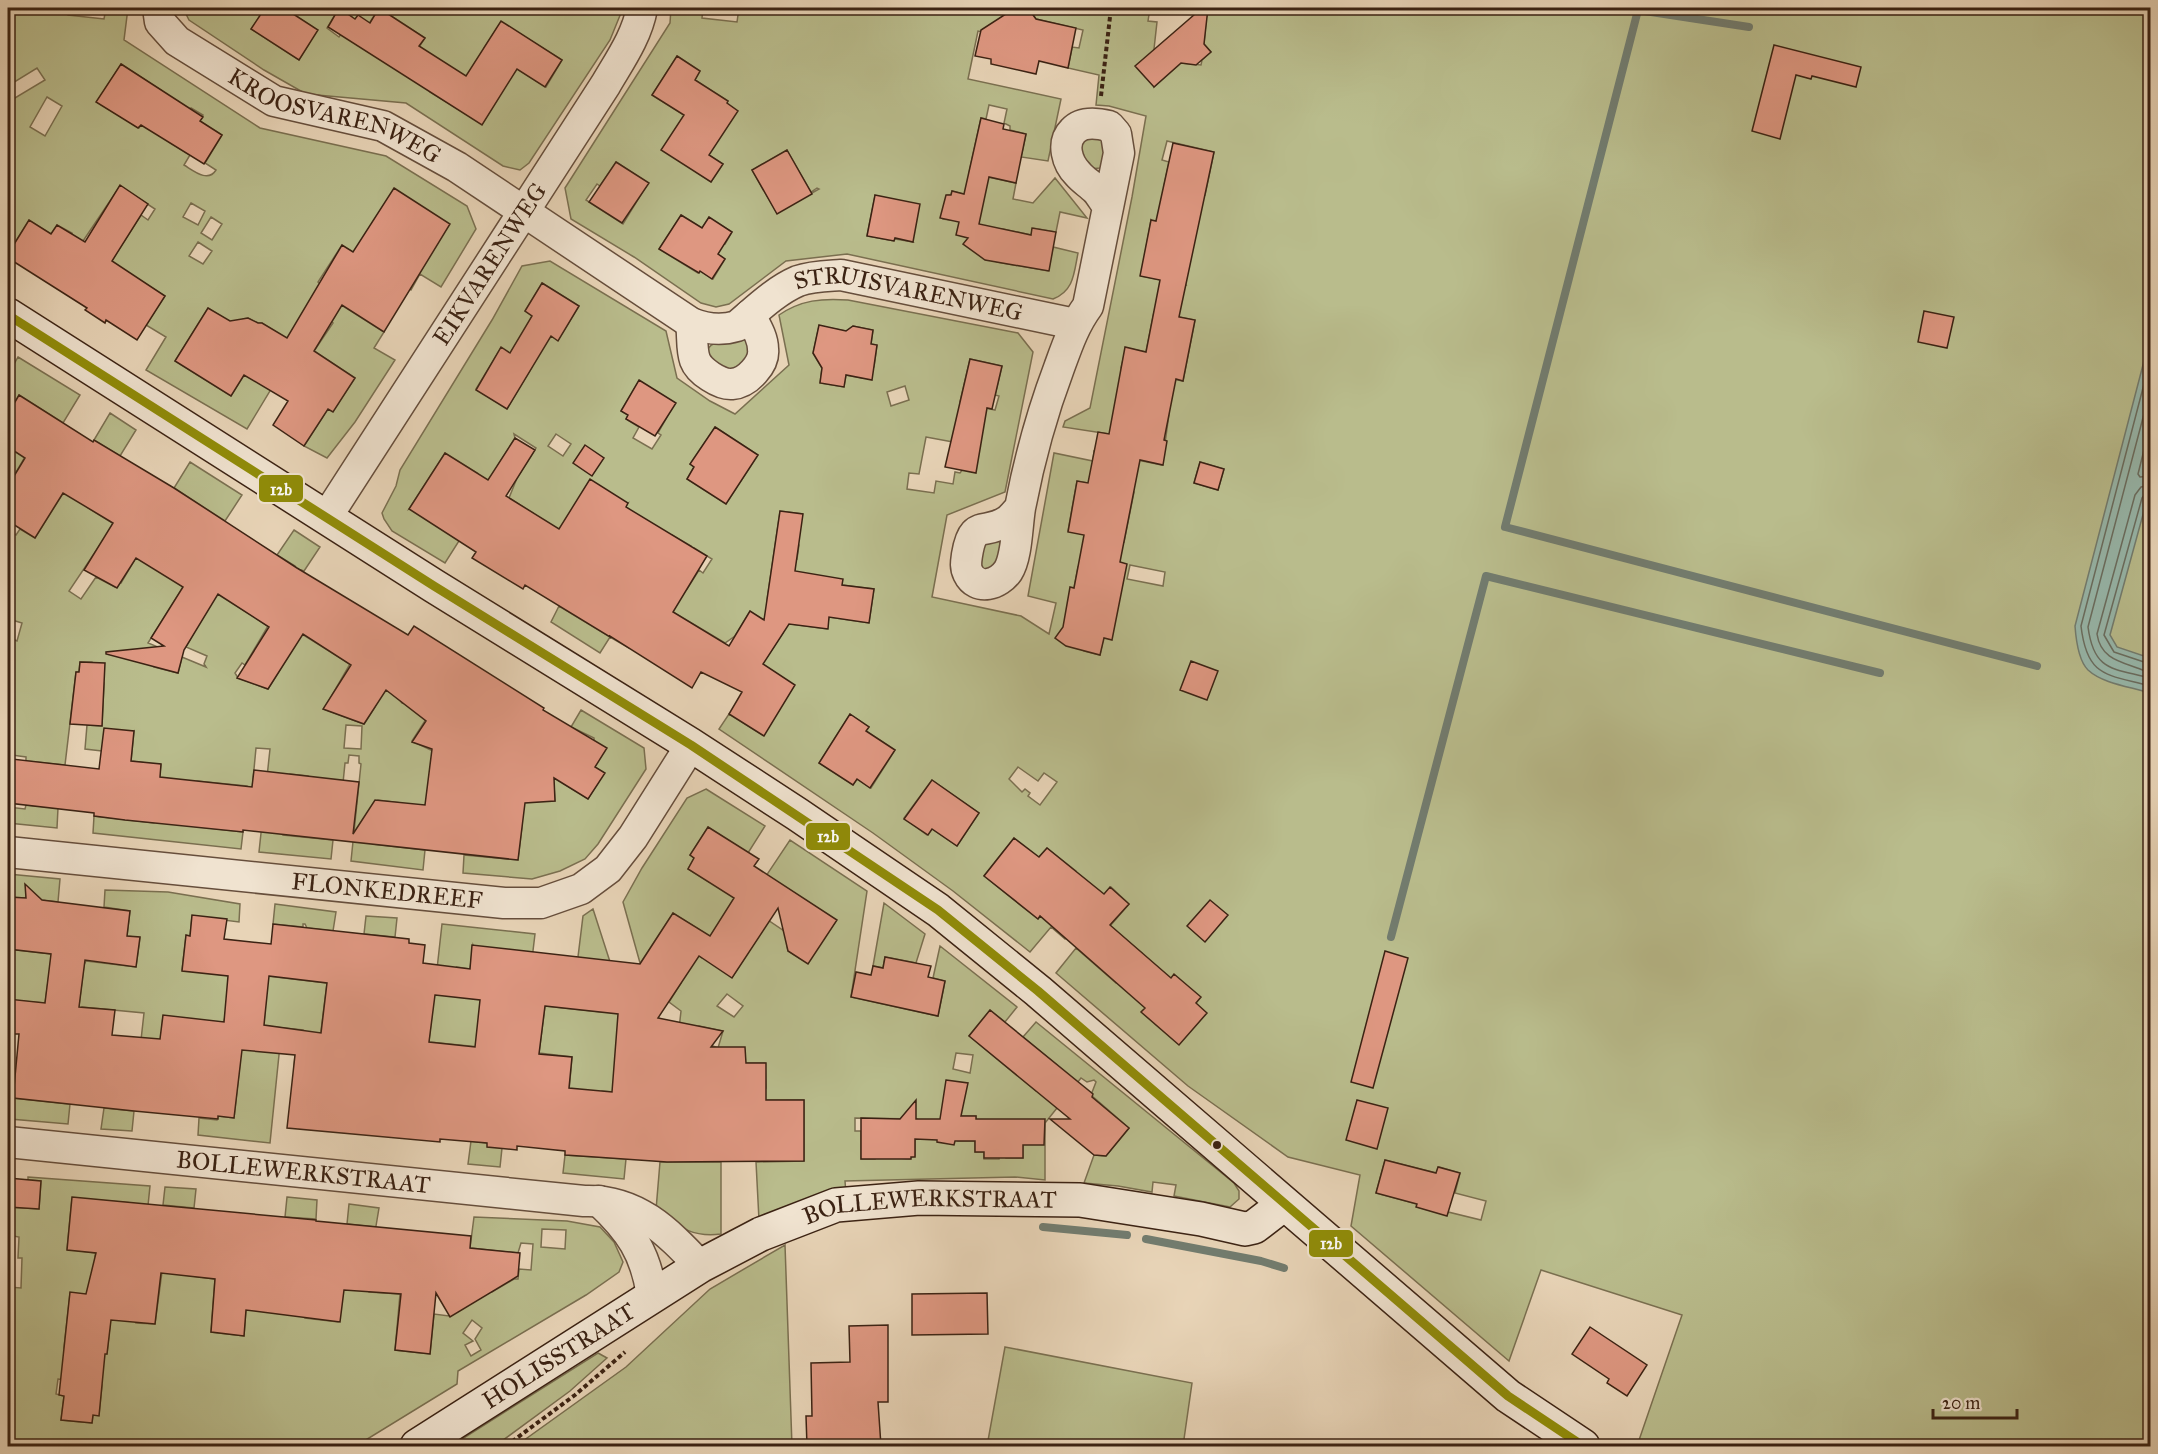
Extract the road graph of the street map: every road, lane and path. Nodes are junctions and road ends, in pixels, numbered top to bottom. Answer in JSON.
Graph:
{"nodes":[{"id":1,"x":158,"y":8,"type":"edge"},
{"id":2,"x":642,"y":8,"type":"edge"},
{"id":3,"x":1111,"y":8,"type":"edge"},
{"id":4,"x":1099,"y":124,"type":"junction"},
{"id":5,"x":1107,"y":206,"type":"junction"},
{"id":6,"x":524,"y":213,"type":"junction"},
{"id":7,"x":8,"y":315,"type":"edge"},
{"id":8,"x":750,"y":315,"type":"junction"},
{"id":9,"x":692,"y":323,"type":"junction"},
{"id":10,"x":1075,"y":324,"type":"junction"},
{"id":11,"x":1020,"y":508,"type":"dead end"},
{"id":12,"x":326,"y":518,"type":"junction"},
{"id":13,"x":691,"y":745,"type":"junction"},
{"id":14,"x":8,"y":852,"type":"edge"},
{"id":15,"x":8,"y":1142,"type":"edge"},
{"id":16,"x":599,"y":1201,"type":"junction"},
{"id":17,"x":1284,"y":1204,"type":"junction"},
{"id":18,"x":700,"y":1266,"type":"junction"},
{"id":19,"x":652,"y":1296,"type":"junction"},
{"id":20,"x":627,"y":1350,"type":"dead end"},
{"id":21,"x":417,"y":1446,"type":"edge"},
{"id":22,"x":506,"y":1446,"type":"edge"},
{"id":23,"x":1583,"y":1446,"type":"edge"}],
"edges":[{"from":1,"to":6,"type":"street","name":"KROOSVARENWEG"},
{"from":2,"to":6,"type":"street","name":"EIKVARENWEG"},
{"from":3,"to":4,"type":"path"},
{"from":4,"to":5,"type":"street"},
{"from":4,"to":5,"type":"street"},
{"from":5,"to":10,"type":"street"},
{"from":6,"to":9,"type":"street","name":"STRUISVARENWEG"},
{"from":6,"to":12,"type":"street","name":"EIKVARENWEG"},
{"from":7,"to":12,"type":"street"},
{"from":8,"to":9,"type":"street","name":"STRUISVARENWEG"},
{"from":8,"to":9,"type":"street"},
{"from":8,"to":10,"type":"street","name":"STRUISVARENWEG"},
{"from":10,"to":11,"type":"street"},
{"from":12,"to":13,"type":"street"},
{"from":13,"to":14,"type":"street","name":"FLONKEDREEF"},
{"from":13,"to":17,"type":"street"},
{"from":15,"to":16,"type":"street","name":"BOLLEWERKSTRAAT"},
{"from":16,"to":18,"type":"street","name":"BOLLEWERKSTRAAT"},
{"from":16,"to":19,"type":"street"},
{"from":17,"to":18,"type":"street","name":"BOLLEWERKSTRAAT"},
{"from":17,"to":23,"type":"street"},
{"from":18,"to":19,"type":"street","name":"HOLISSTRAAT"},
{"from":19,"to":21,"type":"street","name":"HOLISSTRAAT"},
{"from":20,"to":22,"type":"path"}]}
